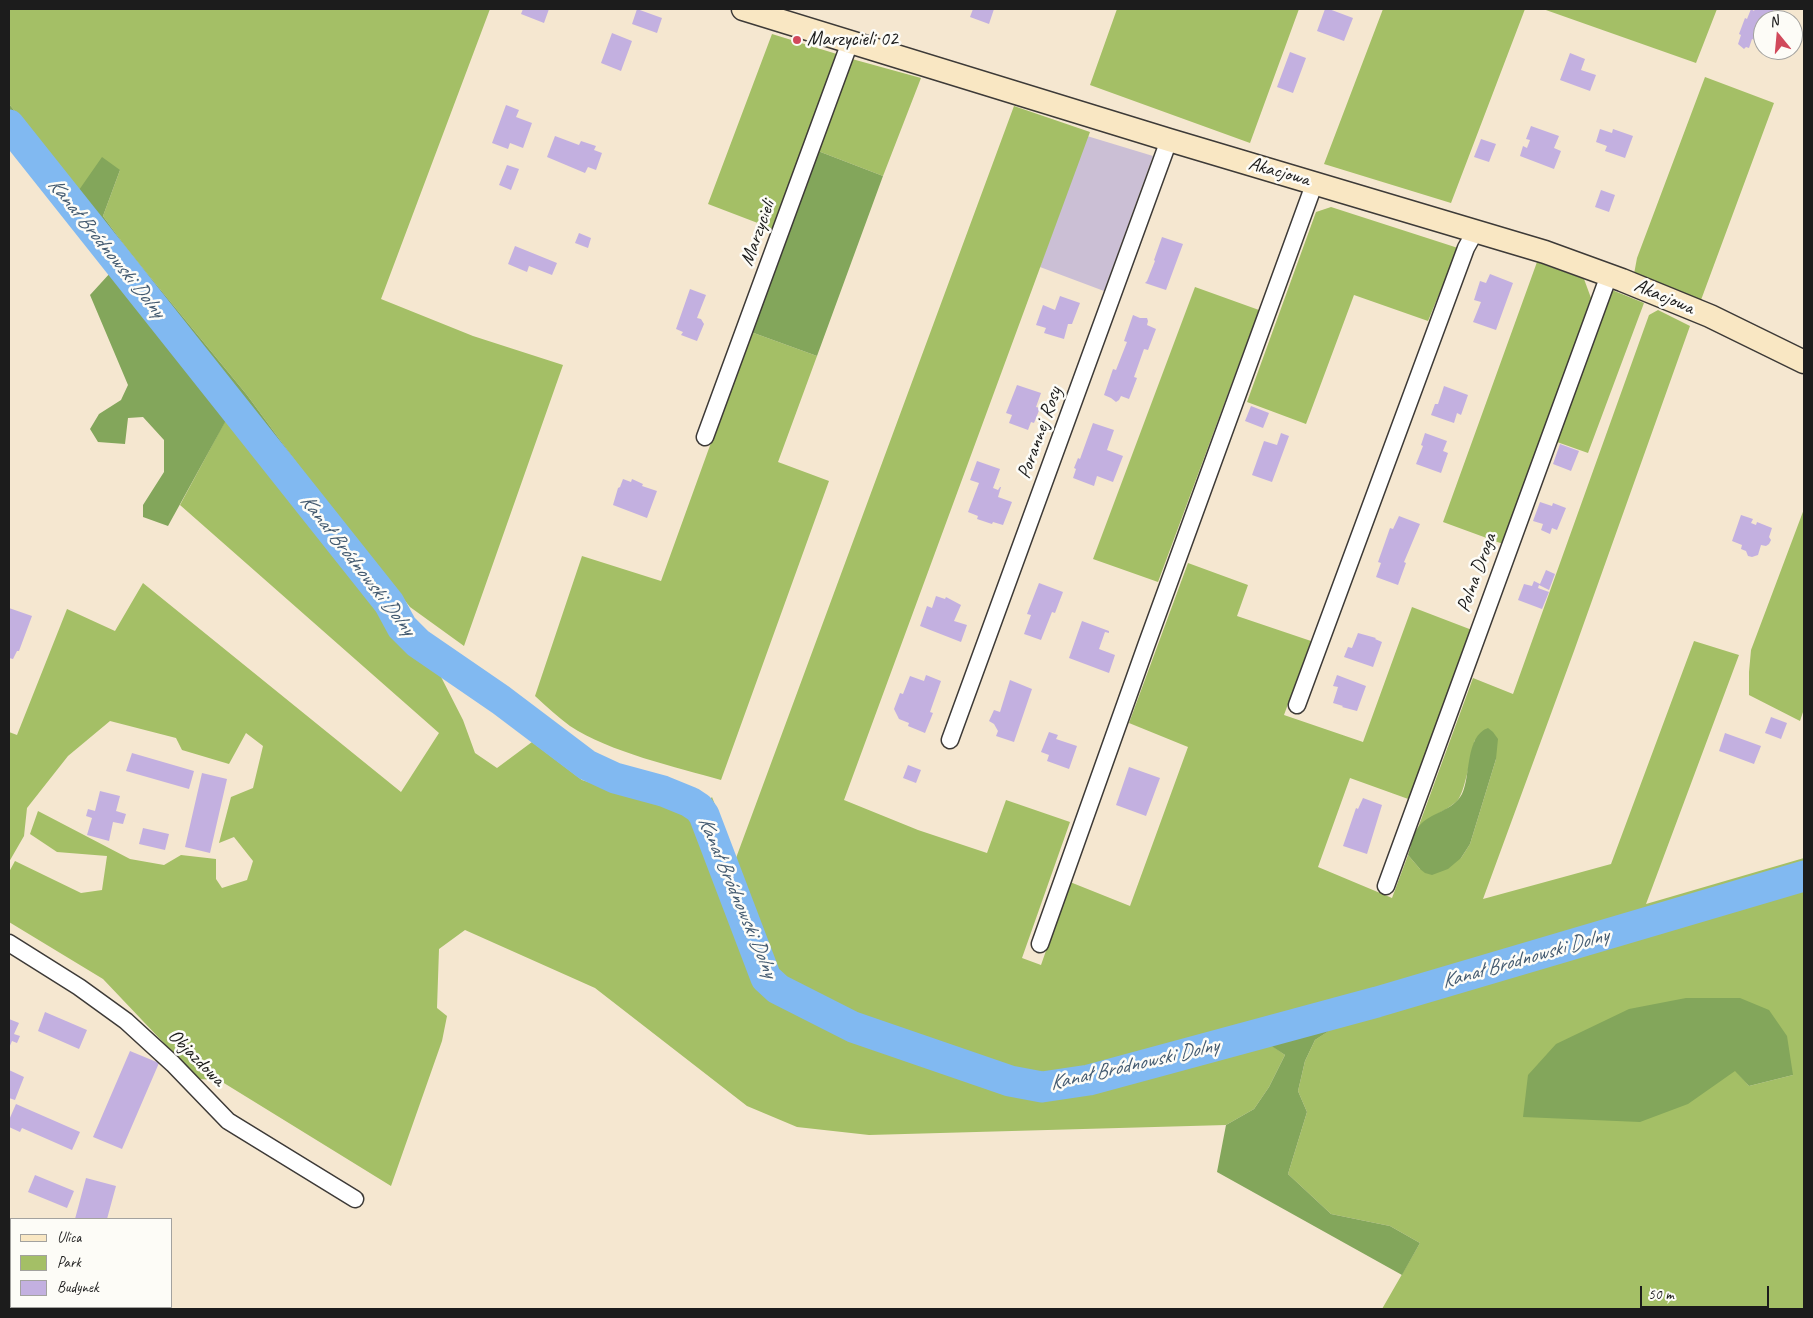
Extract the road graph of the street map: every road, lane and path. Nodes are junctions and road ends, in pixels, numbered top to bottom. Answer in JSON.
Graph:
{"nodes":[{"id":1,"x":743,"y":9,"type":"edge"},
{"id":2,"x":850,"y":42,"type":"junction"},
{"id":3,"x":1169,"y":140,"type":"junction"},
{"id":4,"x":1316,"y":182,"type":"junction"},
{"id":5,"x":1476,"y":230,"type":"junction"},
{"id":6,"x":1609,"y":275,"type":"junction"},
{"id":7,"x":1804,"y":362,"type":"edge"},
{"id":8,"x":705,"y":437,"type":"dead end"},
{"id":9,"x":1297,"y":705,"type":"dead end"},
{"id":10,"x":950,"y":740,"type":"dead end"},
{"id":11,"x":1386,"y":886,"type":"dead end"},
{"id":12,"x":9,"y":943,"type":"edge"},
{"id":13,"x":1040,"y":944,"type":"dead end"},
{"id":14,"x":355,"y":1199,"type":"dead end"}],
"edges":[{"from":1,"to":2,"type":"street","name":"Akacjowa"},
{"from":2,"to":3,"type":"street","name":"Akacjowa"},
{"from":2,"to":8,"type":"street","name":"Marzycieli"},
{"from":3,"to":4,"type":"street","name":"Akacjowa"},
{"from":3,"to":10,"type":"street","name":"Porannej Rosy"},
{"from":4,"to":5,"type":"street","name":"Akacjowa"},
{"from":4,"to":13,"type":"street"},
{"from":5,"to":6,"type":"street","name":"Akacjowa"},
{"from":5,"to":9,"type":"street"},
{"from":6,"to":7,"type":"street","name":"Akacjowa"},
{"from":6,"to":11,"type":"street","name":"Polna Droga"},
{"from":12,"to":14,"type":"street","name":"Objazdowa"}]}
